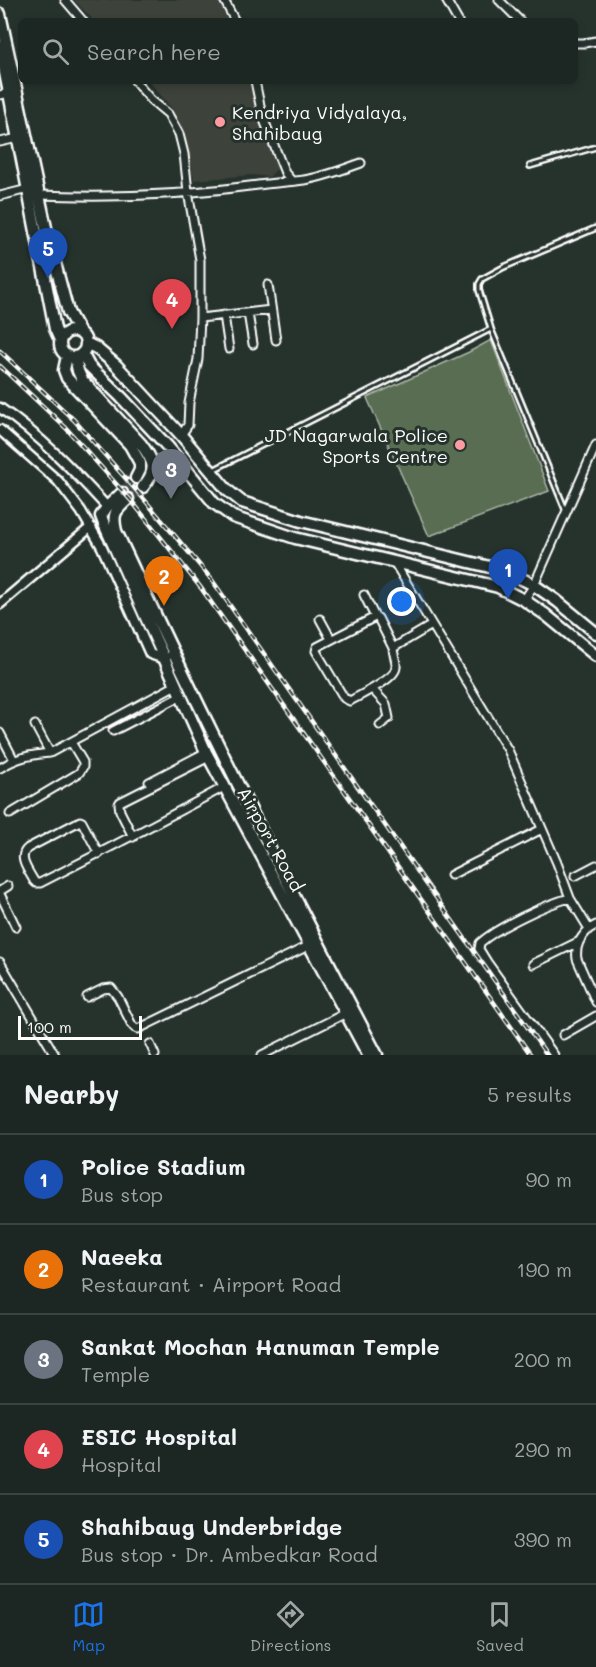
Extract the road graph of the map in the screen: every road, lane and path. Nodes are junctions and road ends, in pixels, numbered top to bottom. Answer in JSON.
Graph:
{"nodes":[{"id":1,"x":65,"y":0,"type":"edge"},
{"id":2,"x":224,"y":0,"type":"edge"},
{"id":3,"x":446,"y":0,"type":"edge"},
{"id":4,"x":499,"y":0,"type":"edge"},
{"id":5,"x":0,"y":14,"type":"edge"},
{"id":6,"x":80,"y":18,"type":"edge"},
{"id":7,"x":233,"y":18,"type":"edge"},
{"id":8,"x":456,"y":18,"type":"edge"},
{"id":9,"x":517,"y":18,"type":"edge"},
{"id":10,"x":596,"y":41,"type":"edge"},
{"id":11,"x":578,"y":43,"type":"edge"},
{"id":12,"x":0,"y":47,"type":"edge"},
{"id":13,"x":2,"y":64,"type":"edge"},
{"id":14,"x":138,"y":84,"type":"edge"},
{"id":15,"x":256,"y":84,"type":"edge"},
{"id":16,"x":4,"y":94,"type":"edge"},
{"id":17,"x":18,"y":138,"type":"junction"},
{"id":18,"x":0,"y":142,"type":"edge"},
{"id":19,"x":596,"y":147,"type":"edge"},
{"id":20,"x":361,"y":163,"type":"dead end"},
{"id":21,"x":530,"y":166,"type":"dead end"},
{"id":22,"x":291,"y":180,"type":"junction"},
{"id":23,"x":28,"y":189,"type":"junction"},
{"id":24,"x":188,"y":192,"type":"junction"},
{"id":25,"x":38,"y":195,"type":"junction"},
{"id":26,"x":0,"y":196,"type":"edge"},
{"id":27,"x":596,"y":228,"type":"edge"},
{"id":28,"x":268,"y":285,"type":"dead end"},
{"id":29,"x":271,"y":310,"type":"junction"},
{"id":30,"x":248,"y":312,"type":"junction"},
{"id":31,"x":224,"y":315,"type":"junction"},
{"id":32,"x":200,"y":318,"type":"junction"},
{"id":33,"x":491,"y":329,"type":"junction"},
{"id":34,"x":60,"y":340,"type":"junction"},
{"id":35,"x":276,"y":340,"type":"dead end"},
{"id":36,"x":252,"y":344,"type":"dead end"},
{"id":37,"x":78,"y":349,"type":"junction"},
{"id":38,"x":229,"y":349,"type":"dead end"},
{"id":39,"x":0,"y":408,"type":"edge"},
{"id":40,"x":0,"y":430,"type":"edge"},
{"id":41,"x":182,"y":435,"type":"junction"},
{"id":42,"x":596,"y":445,"type":"edge"},
{"id":43,"x":211,"y":470,"type":"junction"},
{"id":44,"x":140,"y":482,"type":"tunnel mouth"},
{"id":45,"x":107,"y":507,"type":"junction"},
{"id":46,"x":567,"y":512,"type":"junction"},
{"id":47,"x":91,"y":527,"type":"junction"},
{"id":48,"x":394,"y":562,"type":"junction"},
{"id":49,"x":534,"y":585,"type":"junction"},
{"id":50,"x":364,"y":595,"type":"dead end"},
{"id":51,"x":524,"y":600,"type":"junction"},
{"id":52,"x":0,"y":604,"type":"edge"},
{"id":53,"x":375,"y":617,"type":"junction"},
{"id":54,"x":320,"y":619,"type":"dead end"},
{"id":55,"x":432,"y":625,"type":"junction"},
{"id":56,"x":596,"y":633,"type":"edge"},
{"id":57,"x":159,"y":634,"type":"junction"},
{"id":58,"x":331,"y":639,"type":"junction"},
{"id":59,"x":393,"y":648,"type":"junction"},
{"id":60,"x":168,"y":656,"type":"junction"},
{"id":61,"x":596,"y":656,"type":"edge"},
{"id":62,"x":372,"y":689,"type":"junction"},
{"id":63,"x":178,"y":690,"type":"junction"},
{"id":64,"x":35,"y":725,"type":"dead end"},
{"id":65,"x":380,"y":725,"type":"dead end"},
{"id":66,"x":113,"y":731,"type":"dead end"},
{"id":67,"x":0,"y":733,"type":"edge"},
{"id":68,"x":71,"y":742,"type":"junction"},
{"id":69,"x":50,"y":753,"type":"junction"},
{"id":70,"x":208,"y":754,"type":"junction"},
{"id":71,"x":14,"y":759,"type":"junction"},
{"id":72,"x":0,"y":768,"type":"edge"},
{"id":73,"x":149,"y":782,"type":"dead end"},
{"id":74,"x":224,"y":787,"type":"junction"},
{"id":75,"x":10,"y":814,"type":"dead end"},
{"id":76,"x":542,"y":830,"type":"junction"},
{"id":77,"x":133,"y":837,"type":"junction"},
{"id":78,"x":99,"y":854,"type":"junction"},
{"id":79,"x":596,"y":865,"type":"edge"},
{"id":80,"x":451,"y":874,"type":"dead end"},
{"id":81,"x":575,"y":876,"type":"dead end"},
{"id":82,"x":8,"y":886,"type":"dead end"},
{"id":83,"x":0,"y":892,"type":"edge"},
{"id":84,"x":570,"y":898,"type":"junction"},
{"id":85,"x":16,"y":927,"type":"dead end"},
{"id":86,"x":592,"y":927,"type":"edge"},
{"id":87,"x":578,"y":942,"type":"junction"},
{"id":88,"x":310,"y":945,"type":"junction"},
{"id":89,"x":0,"y":962,"type":"edge"},
{"id":90,"x":533,"y":964,"type":"dead end"},
{"id":91,"x":87,"y":997,"type":"dead end"},
{"id":92,"x":596,"y":1002,"type":"edge"},
{"id":93,"x":346,"y":1013,"type":"junction"},
{"id":94,"x":596,"y":1016,"type":"edge"},
{"id":95,"x":563,"y":1035,"type":"dead end"},
{"id":96,"x":150,"y":1044,"type":"dead end"},
{"id":97,"x":55,"y":1055,"type":"edge"},
{"id":98,"x":155,"y":1055,"type":"edge"},
{"id":99,"x":262,"y":1055,"type":"edge"},
{"id":100,"x":369,"y":1055,"type":"edge"},
{"id":101,"x":377,"y":1055,"type":"edge"},
{"id":102,"x":554,"y":1055,"type":"edge"}],
"edges":[{"from":1,"to":6,"type":"street"},
{"from":2,"to":7,"type":"street"},
{"from":3,"to":8,"type":"street"},
{"from":4,"to":9,"type":"street"},
{"from":5,"to":25,"type":"main road"},
{"from":10,"to":11,"type":"street"},
{"from":12,"to":13,"type":"main road"},
{"from":13,"to":16,"type":"main road"},
{"from":14,"to":24,"type":"street"},
{"from":15,"to":22,"type":"street"},
{"from":16,"to":17,"type":"main road"},
{"from":17,"to":18,"type":"street"},
{"from":17,"to":23,"type":"main road"},
{"from":19,"to":21,"type":"lane"},
{"from":20,"to":22,"type":"street"},
{"from":22,"to":24,"type":"street"},
{"from":23,"to":26,"type":"street"},
{"from":23,"to":34,"type":"main road"},
{"from":24,"to":25,"type":"street"},
{"from":24,"to":32,"type":"street"},
{"from":25,"to":37,"type":"main road"},
{"from":27,"to":33,"type":"lane"},
{"from":28,"to":29,"type":"street"},
{"from":29,"to":30,"type":"street"},
{"from":29,"to":35,"type":"street"},
{"from":30,"to":31,"type":"street"},
{"from":30,"to":36,"type":"street"},
{"from":31,"to":32,"type":"street"},
{"from":31,"to":38,"type":"street"},
{"from":32,"to":41,"type":"street"},
{"from":33,"to":43,"type":"lane"},
{"from":33,"to":46,"type":"lane"},
{"from":34,"to":37,"type":"main road"},
{"from":34,"to":37,"type":"main road"},
{"from":37,"to":41,"type":"main road"},
{"from":37,"to":44,"type":"main road"},
{"from":37,"to":48,"type":"main road"},
{"from":39,"to":45,"type":"street"},
{"from":40,"to":47,"type":"street"},
{"from":41,"to":43,"type":"main road"},
{"from":42,"to":46,"type":"street"},
{"from":43,"to":49,"type":"main road"},
{"from":45,"to":57,"type":"main road"},
{"from":45,"to":57,"type":"main road"},
{"from":46,"to":49,"type":"street"},
{"from":47,"to":52,"type":"street"},
{"from":47,"to":60,"type":"street"},
{"from":48,"to":51,"type":"main road"},
{"from":48,"to":55,"type":"street"},
{"from":49,"to":51,"type":"street"},
{"from":49,"to":56,"type":"main road"},
{"from":50,"to":53,"type":"street"},
{"from":51,"to":61,"type":"main road"},
{"from":53,"to":58,"type":"street"},
{"from":53,"to":59,"type":"street"},
{"from":54,"to":58,"type":"street"},
{"from":55,"to":59,"type":"street"},
{"from":55,"to":76,"type":"street"},
{"from":57,"to":60,"type":"main road","name":"Airport Road"},
{"from":58,"to":62,"type":"street"},
{"from":59,"to":62,"type":"street"},
{"from":60,"to":63,"type":"main road","name":"Airport Road"},
{"from":60,"to":101,"type":"main road","name":"Airport Road"},
{"from":62,"to":65,"type":"street"},
{"from":63,"to":66,"type":"street"},
{"from":63,"to":68,"type":"street"},
{"from":63,"to":70,"type":"main road","name":"Airport Road"},
{"from":64,"to":69,"type":"street"},
{"from":67,"to":71,"type":"street"},
{"from":68,"to":69,"type":"street"},
{"from":68,"to":75,"type":"street"},
{"from":69,"to":71,"type":"street"},
{"from":70,"to":73,"type":"street"},
{"from":70,"to":74,"type":"main road","name":"Airport Road"},
{"from":70,"to":77,"type":"street"},
{"from":71,"to":72,"type":"street"},
{"from":74,"to":77,"type":"street"},
{"from":74,"to":88,"type":"main road","name":"Airport Road"},
{"from":76,"to":80,"type":"street"},
{"from":76,"to":84,"type":"street"},
{"from":77,"to":78,"type":"street"},
{"from":78,"to":78,"type":"street"},
{"from":79,"to":81,"type":"street"},
{"from":82,"to":83,"type":"street"},
{"from":83,"to":85,"type":"street"},
{"from":84,"to":86,"type":"street"},
{"from":84,"to":102,"type":"street"},
{"from":86,"to":87,"type":"street"},
{"from":87,"to":90,"type":"street"},
{"from":87,"to":92,"type":"street"},
{"from":88,"to":91,"type":"street"},
{"from":88,"to":93,"type":"main road","name":"Airport Road"},
{"from":89,"to":97,"type":"street"},
{"from":93,"to":99,"type":"street"},
{"from":93,"to":100,"type":"main road","name":"Airport Road"},
{"from":94,"to":95,"type":"street"},
{"from":96,"to":98,"type":"street"}]}
